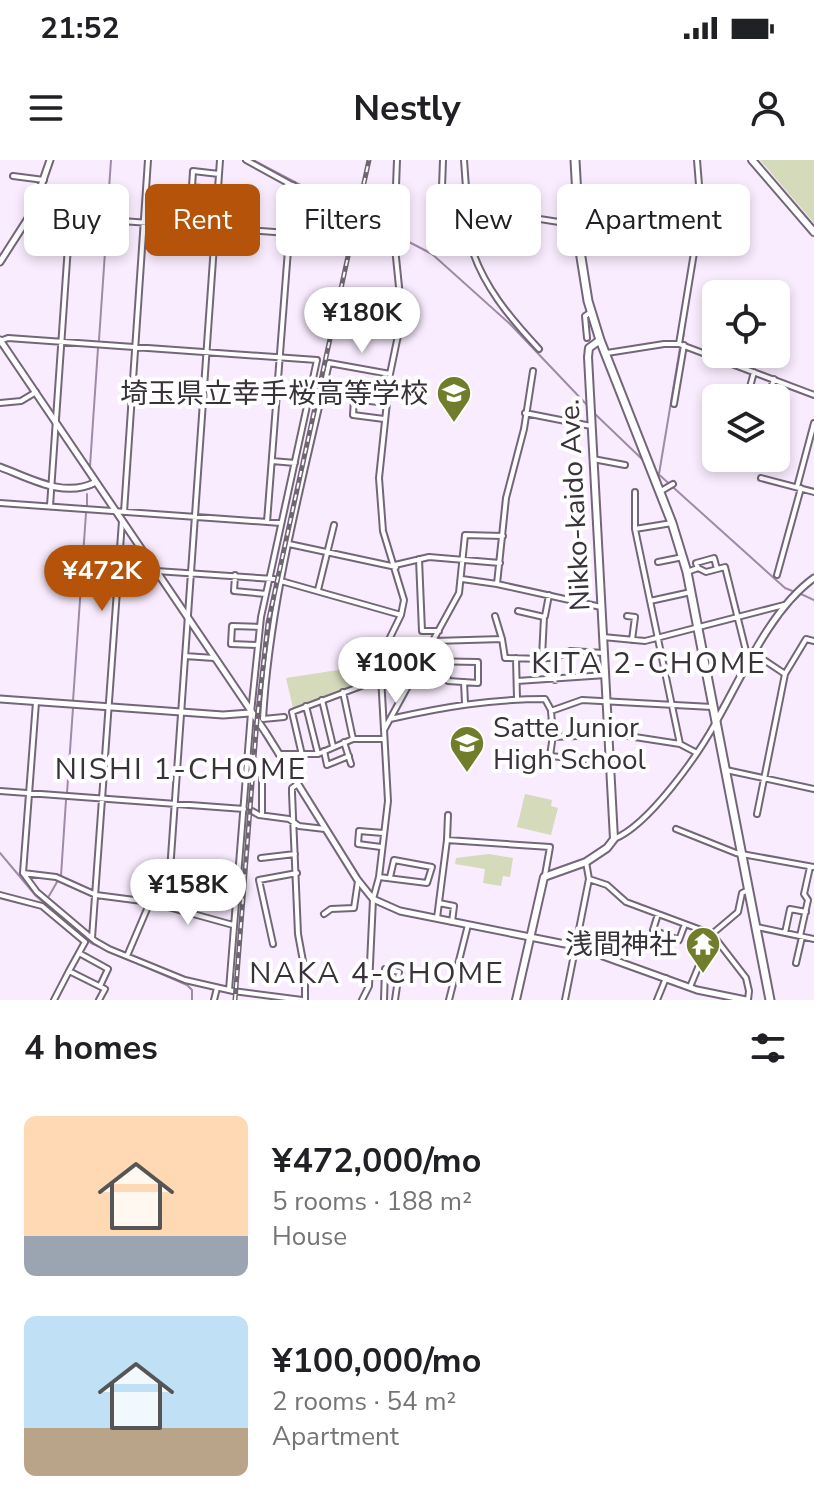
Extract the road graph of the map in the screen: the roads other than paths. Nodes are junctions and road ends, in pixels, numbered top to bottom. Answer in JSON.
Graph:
{"nodes":[{"id":1,"x":50,"y":160,"type":"edge"},
{"id":2,"x":148,"y":160,"type":"edge"},
{"id":3,"x":220,"y":160,"type":"edge"},
{"id":4,"x":246,"y":160,"type":"edge"},
{"id":5,"x":397,"y":160,"type":"edge"},
{"id":6,"x":443,"y":160,"type":"edge"},
{"id":7,"x":464,"y":160,"type":"edge"},
{"id":8,"x":575,"y":160,"type":"edge"},
{"id":9,"x":697,"y":160,"type":"edge"},
{"id":10,"x":752,"y":160,"type":"edge"},
{"id":11,"x":219,"y":174,"type":"junction"},
{"id":12,"x":13,"y":176,"type":"dead end"},
{"id":13,"x":44,"y":180,"type":"junction"},
{"id":14,"x":42,"y":184,"type":"edge"},
{"id":15,"x":192,"y":184,"type":"edge"},
{"id":16,"x":218,"y":184,"type":"edge"},
{"id":17,"x":291,"y":184,"type":"edge"},
{"id":18,"x":442,"y":184,"type":"edge"},
{"id":19,"x":466,"y":184,"type":"edge"},
{"id":20,"x":576,"y":184,"type":"edge"},
{"id":21,"x":129,"y":222,"type":"edge"},
{"id":22,"x":144,"y":223,"type":"junction"},
{"id":23,"x":24,"y":224,"type":"edge"},
{"id":24,"x":814,"y":232,"type":"edge"},
{"id":25,"x":67,"y":256,"type":"edge"},
{"id":26,"x":213,"y":256,"type":"edge"},
{"id":27,"x":286,"y":256,"type":"edge"},
{"id":28,"x":475,"y":256,"type":"edge"},
{"id":29,"x":581,"y":256,"type":"edge"},
{"id":30,"x":0,"y":262,"type":"edge"},
{"id":31,"x":591,"y":312,"type":"junction"},
{"id":32,"x":587,"y":338,"type":"dead end"},
{"id":33,"x":0,"y":340,"type":"edge"},
{"id":34,"x":600,"y":340,"type":"junction"},
{"id":35,"x":61,"y":341,"type":"junction"},
{"id":36,"x":682,"y":344,"type":"junction"},
{"id":37,"x":135,"y":346,"type":"junction"},
{"id":38,"x":539,"y":349,"type":"dead end"},
{"id":39,"x":207,"y":351,"type":"junction"},
{"id":40,"x":606,"y":354,"type":"junction"},
{"id":41,"x":279,"y":356,"type":"junction"},
{"id":42,"x":533,"y":371,"type":"dead end"},
{"id":43,"x":754,"y":372,"type":"junction"},
{"id":44,"x":390,"y":374,"type":"junction"},
{"id":45,"x":774,"y":379,"type":"junction"},
{"id":46,"x":751,"y":384,"type":"edge"},
{"id":47,"x":772,"y":384,"type":"edge"},
{"id":48,"x":36,"y":392,"type":"junction"},
{"id":49,"x":814,"y":395,"type":"edge"},
{"id":50,"x":0,"y":403,"type":"edge"},
{"id":51,"x":386,"y":403,"type":"junction"},
{"id":52,"x":674,"y":404,"type":"dead end"},
{"id":53,"x":525,"y":413,"type":"junction"},
{"id":54,"x":384,"y":419,"type":"junction"},
{"id":55,"x":56,"y":421,"type":"junction"},
{"id":56,"x":814,"y":423,"type":"edge"},
{"id":57,"x":591,"y":426,"type":"junction"},
{"id":58,"x":593,"y":459,"type":"junction"},
{"id":59,"x":272,"y":461,"type":"junction"},
{"id":60,"x":295,"y":463,"type":"junction"},
{"id":61,"x":625,"y":465,"type":"dead end"},
{"id":62,"x":0,"y":467,"type":"edge"},
{"id":63,"x":761,"y":478,"type":"dead end"},
{"id":64,"x":96,"y":482,"type":"junction"},
{"id":65,"x":673,"y":484,"type":"dead end"},
{"id":66,"x":52,"y":486,"type":"junction"},
{"id":67,"x":799,"y":488,"type":"junction"},
{"id":68,"x":660,"y":491,"type":"junction"},
{"id":69,"x":635,"y":492,"type":"dead end"},
{"id":70,"x":814,"y":492,"type":"edge"},
{"id":71,"x":0,"y":503,"type":"edge"},
{"id":72,"x":50,"y":506,"type":"junction"},
{"id":73,"x":114,"y":510,"type":"junction"},
{"id":74,"x":124,"y":512,"type":"junction"},
{"id":75,"x":196,"y":517,"type":"junction"},
{"id":76,"x":122,"y":521,"type":"junction"},
{"id":77,"x":267,"y":522,"type":"junction"},
{"id":78,"x":281,"y":523,"type":"junction"},
{"id":79,"x":672,"y":523,"type":"junction"},
{"id":80,"x":334,"y":525,"type":"dead end"},
{"id":81,"x":635,"y":529,"type":"junction"},
{"id":82,"x":503,"y":536,"type":"junction"},
{"id":83,"x":289,"y":544,"type":"junction"},
{"id":84,"x":328,"y":553,"type":"junction"},
{"id":85,"x":683,"y":557,"type":"junction"},
{"id":86,"x":419,"y":559,"type":"junction"},
{"id":87,"x":463,"y":560,"type":"junction"},
{"id":88,"x":658,"y":562,"type":"dead end"},
{"id":89,"x":500,"y":563,"type":"junction"},
{"id":90,"x":395,"y":566,"type":"junction"},
{"id":91,"x":698,"y":568,"type":"junction"},
{"id":92,"x":717,"y":569,"type":"junction"},
{"id":93,"x":156,"y":571,"type":"junction"},
{"id":94,"x":687,"y":572,"type":"junction"},
{"id":95,"x":191,"y":574,"type":"junction"},
{"id":96,"x":235,"y":575,"type":"junction"},
{"id":97,"x":777,"y":575,"type":"dead end"},
{"id":98,"x":814,"y":578,"type":"edge"},
{"id":99,"x":269,"y":579,"type":"junction"},
{"id":100,"x":462,"y":579,"type":"junction"},
{"id":101,"x":280,"y":581,"type":"junction"},
{"id":102,"x":497,"y":584,"type":"junction"},
{"id":103,"x":318,"y":590,"type":"junction"},
{"id":104,"x":692,"y":592,"type":"junction"},
{"id":105,"x":266,"y":594,"type":"junction"},
{"id":106,"x":549,"y":595,"type":"junction"},
{"id":107,"x":650,"y":601,"type":"junction"},
{"id":108,"x":784,"y":605,"type":"junction"},
{"id":109,"x":601,"y":607,"type":"junction"},
{"id":110,"x":518,"y":611,"type":"dead end"},
{"id":111,"x":401,"y":615,"type":"junction"},
{"id":112,"x":495,"y":616,"type":"dead end"},
{"id":113,"x":627,"y":616,"type":"dead end"},
{"id":114,"x":737,"y":616,"type":"junction"},
{"id":115,"x":544,"y":617,"type":"junction"},
{"id":116,"x":188,"y":618,"type":"junction"},
{"id":117,"x":699,"y":626,"type":"junction"},
{"id":118,"x":260,"y":627,"type":"junction"},
{"id":119,"x":439,"y":631,"type":"junction"},
{"id":120,"x":603,"y":637,"type":"junction"},
{"id":121,"x":658,"y":638,"type":"junction"},
{"id":122,"x":502,"y":639,"type":"junction"},
{"id":123,"x":632,"y":640,"type":"junction"},
{"id":124,"x":434,"y":641,"type":"junction"},
{"id":125,"x":814,"y":641,"type":"edge"},
{"id":126,"x":258,"y":645,"type":"junction"},
{"id":127,"x":604,"y":653,"type":"junction"},
{"id":128,"x":185,"y":656,"type":"junction"},
{"id":129,"x":555,"y":656,"type":"junction"},
{"id":130,"x":754,"y":656,"type":"junction"},
{"id":131,"x":542,"y":657,"type":"junction"},
{"id":132,"x":214,"y":658,"type":"junction"},
{"id":133,"x":516,"y":658,"type":"junction"},
{"id":134,"x":423,"y":661,"type":"junction"},
{"id":135,"x":445,"y":661,"type":"junction"},
{"id":136,"x":785,"y":674,"type":"junction"},
{"id":137,"x":606,"y":675,"type":"junction"},
{"id":138,"x":380,"y":679,"type":"junction"},
{"id":139,"x":555,"y":680,"type":"junction"},
{"id":140,"x":517,"y":681,"type":"junction"},
{"id":141,"x":464,"y":682,"type":"junction"},
{"id":142,"x":343,"y":692,"type":"junction"},
{"id":143,"x":0,"y":699,"type":"edge"},
{"id":144,"x":517,"y":699,"type":"junction"},
{"id":145,"x":322,"y":700,"type":"junction"},
{"id":146,"x":607,"y":701,"type":"junction"},
{"id":147,"x":36,"y":702,"type":"junction"},
{"id":148,"x":465,"y":704,"type":"junction"},
{"id":149,"x":673,"y":704,"type":"junction"},
{"id":150,"x":306,"y":706,"type":"junction"},
{"id":151,"x":110,"y":707,"type":"junction"},
{"id":152,"x":715,"y":707,"type":"junction"},
{"id":153,"x":181,"y":711,"type":"junction"},
{"id":154,"x":551,"y":711,"type":"junction"},
{"id":155,"x":251,"y":713,"type":"junction"},
{"id":156,"x":284,"y":717,"type":"dead end"},
{"id":157,"x":390,"y":719,"type":"junction"},
{"id":158,"x":717,"y":720,"type":"junction"},
{"id":159,"x":262,"y":722,"type":"junction"},
{"id":160,"x":383,"y":732,"type":"junction"},
{"id":161,"x":609,"y":733,"type":"junction"},
{"id":162,"x":577,"y":736,"type":"dead end"},
{"id":163,"x":553,"y":737,"type":"junction"},
{"id":164,"x":353,"y":739,"type":"junction"},
{"id":165,"x":383,"y":739,"type":"junction"},
{"id":166,"x":344,"y":742,"type":"junction"},
{"id":167,"x":680,"y":744,"type":"junction"},
{"id":168,"x":333,"y":746,"type":"junction"},
{"id":169,"x":321,"y":752,"type":"junction"},
{"id":170,"x":697,"y":753,"type":"junction"},
{"id":171,"x":279,"y":754,"type":"junction"},
{"id":172,"x":302,"y":755,"type":"junction"},
{"id":173,"x":349,"y":756,"type":"junction"},
{"id":174,"x":611,"y":762,"type":"junction"},
{"id":175,"x":351,"y":764,"type":"dead end"},
{"id":176,"x":726,"y":770,"type":"junction"},
{"id":177,"x":262,"y":778,"type":"dead end"},
{"id":178,"x":764,"y":779,"type":"junction"},
{"id":179,"x":298,"y":784,"type":"junction"},
{"id":180,"x":814,"y":789,"type":"edge"},
{"id":181,"x":0,"y":791,"type":"edge"},
{"id":182,"x":30,"y":794,"type":"junction"},
{"id":183,"x":103,"y":799,"type":"junction"},
{"id":184,"x":175,"y":804,"type":"junction"},
{"id":185,"x":244,"y":809,"type":"junction"},
{"id":186,"x":252,"y":811,"type":"dead end"},
{"id":187,"x":757,"y":814,"type":"dead end"},
{"id":188,"x":262,"y":815,"type":"junction"},
{"id":189,"x":448,"y":815,"type":"dead end"},
{"id":190,"x":295,"y":825,"type":"junction"},
{"id":191,"x":328,"y":829,"type":"junction"},
{"id":192,"x":676,"y":829,"type":"dead end"},
{"id":193,"x":383,"y":833,"type":"junction"},
{"id":194,"x":614,"y":839,"type":"junction"},
{"id":195,"x":447,"y":840,"type":"junction"},
{"id":196,"x":381,"y":847,"type":"junction"},
{"id":197,"x":743,"y":853,"type":"junction"},
{"id":198,"x":295,"y":854,"type":"junction"},
{"id":199,"x":261,"y":858,"type":"dead end"},
{"id":200,"x":586,"y":862,"type":"junction"},
{"id":201,"x":812,"y":867,"type":"edge"},
{"id":202,"x":23,"y":873,"type":"junction"},
{"id":203,"x":297,"y":873,"type":"junction"},
{"id":204,"x":545,"y":875,"type":"junction"},
{"id":205,"x":379,"y":877,"type":"junction"},
{"id":206,"x":390,"y":877,"type":"junction"},
{"id":207,"x":429,"y":877,"type":"junction"},
{"id":208,"x":589,"y":879,"type":"junction"},
{"id":209,"x":358,"y":881,"type":"junction"},
{"id":210,"x":441,"y":881,"type":"junction"},
{"id":211,"x":750,"y":890,"type":"junction"},
{"id":212,"x":0,"y":895,"type":"edge"},
{"id":213,"x":96,"y":895,"type":"junction"},
{"id":214,"x":373,"y":899,"type":"junction"},
{"id":215,"x":150,"y":902,"type":"junction"},
{"id":216,"x":439,"y":903,"type":"junction"},
{"id":217,"x":806,"y":912,"type":"junction"},
{"id":218,"x":324,"y":914,"type":"dead end"},
{"id":219,"x":658,"y":914,"type":"junction"},
{"id":220,"x":437,"y":918,"type":"junction"},
{"id":221,"x":452,"y":922,"type":"junction"},
{"id":222,"x":685,"y":924,"type":"junction"},
{"id":223,"x":234,"y":925,"type":"junction"},
{"id":224,"x":468,"y":925,"type":"junction"},
{"id":225,"x":757,"y":927,"type":"junction"},
{"id":226,"x":785,"y":933,"type":"junction"},
{"id":227,"x":712,"y":934,"type":"junction"},
{"id":228,"x":801,"y":936,"type":"junction"},
{"id":229,"x":531,"y":937,"type":"junction"},
{"id":230,"x":88,"y":939,"type":"junction"},
{"id":231,"x":814,"y":939,"type":"edge"},
{"id":232,"x":273,"y":944,"type":"dead end"},
{"id":233,"x":575,"y":946,"type":"junction"},
{"id":234,"x":79,"y":953,"type":"junction"},
{"id":235,"x":127,"y":956,"type":"junction"},
{"id":236,"x":796,"y":963,"type":"dead end"},
{"id":237,"x":69,"y":971,"type":"junction"},
{"id":238,"x":666,"y":978,"type":"junction"},
{"id":239,"x":100,"y":986,"type":"junction"},
{"id":240,"x":690,"y":987,"type":"junction"},
{"id":241,"x":217,"y":988,"type":"junction"},
{"id":242,"x":229,"y":990,"type":"junction"},
{"id":243,"x":279,"y":998,"type":"edge"},
{"id":244,"x":727,"y":998,"type":"edge"},
{"id":245,"x":54,"y":1000,"type":"edge"},
{"id":246,"x":99,"y":1000,"type":"edge"},
{"id":247,"x":214,"y":1000,"type":"edge"},
{"id":248,"x":303,"y":1000,"type":"edge"},
{"id":249,"x":362,"y":1000,"type":"edge"},
{"id":250,"x":384,"y":1000,"type":"edge"},
{"id":251,"x":395,"y":1000,"type":"edge"},
{"id":252,"x":449,"y":1000,"type":"edge"},
{"id":253,"x":516,"y":1000,"type":"edge"},
{"id":254,"x":565,"y":1000,"type":"edge"},
{"id":255,"x":657,"y":1000,"type":"edge"},
{"id":256,"x":747,"y":1000,"type":"edge"},
{"id":257,"x":770,"y":1000,"type":"edge"}],
"edges":[{"from":1,"to":13,"type":"street"},
{"from":2,"to":22,"type":"street"},
{"from":3,"to":11,"type":"street"},
{"from":4,"to":17,"type":"street"},
{"from":5,"to":44,"type":"street"},
{"from":6,"to":18,"type":"street"},
{"from":7,"to":19,"type":"street"},
{"from":8,"to":20,"type":"highway"},
{"from":9,"to":36,"type":"street"},
{"from":10,"to":24,"type":"main road"},
{"from":11,"to":15,"type":"street"},
{"from":11,"to":16,"type":"street"},
{"from":12,"to":13,"type":"street"},
{"from":13,"to":14,"type":"street"},
{"from":21,"to":22,"type":"street"},
{"from":22,"to":37,"type":"street"},
{"from":23,"to":30,"type":"street"},
{"from":25,"to":35,"type":"street"},
{"from":26,"to":39,"type":"street"},
{"from":27,"to":41,"type":"street"},
{"from":28,"to":38,"type":"street"},
{"from":29,"to":31,"type":"highway"},
{"from":31,"to":32,"type":"street"},
{"from":31,"to":34,"type":"highway"},
{"from":33,"to":35,"type":"street"},
{"from":33,"to":48,"type":"street"},
{"from":34,"to":40,"type":"highway"},
{"from":34,"to":57,"type":"main road","name":"Nikko-kaido Ave."},
{"from":35,"to":37,"type":"street"},
{"from":35,"to":55,"type":"street"},
{"from":36,"to":40,"type":"street"},
{"from":36,"to":43,"type":"street"},
{"from":36,"to":52,"type":"street"},
{"from":37,"to":39,"type":"street"},
{"from":37,"to":74,"type":"street"},
{"from":39,"to":41,"type":"street"},
{"from":39,"to":75,"type":"street"},
{"from":40,"to":68,"type":"highway"},
{"from":41,"to":59,"type":"street"},
{"from":41,"to":60,"type":"street"},
{"from":42,"to":53,"type":"street"},
{"from":43,"to":45,"type":"street"},
{"from":43,"to":46,"type":"street"},
{"from":44,"to":51,"type":"street"},
{"from":44,"to":83,"type":"street"},
{"from":45,"to":47,"type":"street"},
{"from":45,"to":49,"type":"street"},
{"from":48,"to":50,"type":"street"},
{"from":48,"to":55,"type":"street"},
{"from":51,"to":54,"type":"street"},
{"from":51,"to":54,"type":"street"},
{"from":53,"to":57,"type":"street"},
{"from":53,"to":82,"type":"street"},
{"from":54,"to":90,"type":"street"},
{"from":55,"to":64,"type":"street"},
{"from":55,"to":66,"type":"street"},
{"from":56,"to":67,"type":"street"},
{"from":57,"to":58,"type":"main road","name":"Nikko-kaido Ave."},
{"from":58,"to":61,"type":"street"},
{"from":58,"to":109,"type":"main road","name":"Nikko-kaido Ave."},
{"from":59,"to":60,"type":"street"},
{"from":59,"to":77,"type":"street"},
{"from":60,"to":78,"type":"street"},
{"from":62,"to":66,"type":"street"},
{"from":63,"to":67,"type":"street"},
{"from":64,"to":66,"type":"street"},
{"from":64,"to":73,"type":"street"},
{"from":65,"to":68,"type":"street"},
{"from":66,"to":72,"type":"street"},
{"from":67,"to":70,"type":"street"},
{"from":67,"to":97,"type":"street"},
{"from":68,"to":79,"type":"highway"},
{"from":69,"to":81,"type":"street"},
{"from":71,"to":72,"type":"street"},
{"from":72,"to":73,"type":"street"},
{"from":73,"to":74,"type":"street"},
{"from":73,"to":76,"type":"street"},
{"from":74,"to":75,"type":"street"},
{"from":75,"to":77,"type":"street"},
{"from":75,"to":95,"type":"street"},
{"from":76,"to":93,"type":"street"},
{"from":76,"to":151,"type":"street"},
{"from":77,"to":78,"type":"street"},
{"from":78,"to":99,"type":"street"},
{"from":79,"to":81,"type":"street"},
{"from":79,"to":85,"type":"highway"},
{"from":80,"to":84,"type":"street"},
{"from":81,"to":107,"type":"street"},
{"from":82,"to":87,"type":"street"},
{"from":82,"to":89,"type":"street"},
{"from":83,"to":84,"type":"street"},
{"from":83,"to":101,"type":"street"},
{"from":84,"to":90,"type":"street"},
{"from":84,"to":103,"type":"street"},
{"from":85,"to":88,"type":"street"},
{"from":85,"to":94,"type":"highway"},
{"from":86,"to":87,"type":"street"},
{"from":86,"to":90,"type":"street"},
{"from":86,"to":119,"type":"street"},
{"from":87,"to":89,"type":"street"},
{"from":87,"to":100,"type":"street"},
{"from":89,"to":102,"type":"street"},
{"from":90,"to":111,"type":"street"},
{"from":91,"to":92,"type":"street"},
{"from":91,"to":92,"type":"street"},
{"from":91,"to":94,"type":"street"},
{"from":92,"to":114,"type":"street"},
{"from":93,"to":95,"type":"street"},
{"from":93,"to":116,"type":"street"},
{"from":94,"to":104,"type":"highway"},
{"from":95,"to":96,"type":"street"},
{"from":95,"to":116,"type":"street"},
{"from":96,"to":99,"type":"street"},
{"from":96,"to":105,"type":"street"},
{"from":98,"to":108,"type":"street"},
{"from":99,"to":101,"type":"street"},
{"from":99,"to":105,"type":"street"},
{"from":100,"to":102,"type":"street"},
{"from":100,"to":119,"type":"street"},
{"from":101,"to":103,"type":"street"},
{"from":101,"to":159,"type":"street"},
{"from":102,"to":106,"type":"street"},
{"from":103,"to":111,"type":"street"},
{"from":104,"to":107,"type":"street"},
{"from":104,"to":117,"type":"highway"},
{"from":105,"to":118,"type":"street"},
{"from":106,"to":109,"type":"street"},
{"from":106,"to":115,"type":"street"},
{"from":107,"to":121,"type":"street"},
{"from":108,"to":114,"type":"street"},
{"from":108,"to":130,"type":"street"},
{"from":109,"to":120,"type":"main road","name":"Nikko-kaido Ave."},
{"from":110,"to":115,"type":"street"},
{"from":111,"to":138,"type":"street"},
{"from":112,"to":122,"type":"street"},
{"from":113,"to":123,"type":"street"},
{"from":114,"to":117,"type":"street"},
{"from":114,"to":130,"type":"street"},
{"from":115,"to":131,"type":"street"},
{"from":116,"to":128,"type":"street"},
{"from":116,"to":132,"type":"street"},
{"from":117,"to":121,"type":"street"},
{"from":117,"to":152,"type":"highway"},
{"from":118,"to":126,"type":"street"},
{"from":118,"to":126,"type":"street"},
{"from":119,"to":124,"type":"street"},
{"from":120,"to":123,"type":"street"},
{"from":120,"to":127,"type":"main road","name":"Nikko-kaido Ave."},
{"from":121,"to":123,"type":"street"},
{"from":121,"to":149,"type":"street"},
{"from":122,"to":124,"type":"street"},
{"from":122,"to":133,"type":"street"},
{"from":124,"to":134,"type":"street"},
{"from":125,"to":136,"type":"street"},
{"from":126,"to":155,"type":"street"},
{"from":127,"to":129,"type":"street"},
{"from":127,"to":137,"type":"main road","name":"Nikko-kaido Ave."},
{"from":128,"to":132,"type":"street"},
{"from":128,"to":153,"type":"street"},
{"from":129,"to":131,"type":"street"},
{"from":129,"to":139,"type":"street"},
{"from":130,"to":136,"type":"street"},
{"from":130,"to":158,"type":"street"},
{"from":131,"to":133,"type":"street"},
{"from":132,"to":155,"type":"street"},
{"from":133,"to":140,"type":"street"},
{"from":134,"to":135,"type":"street"},
{"from":134,"to":157,"type":"street"},
{"from":135,"to":141,"type":"street"},
{"from":135,"to":141,"type":"street"},
{"from":136,"to":178,"type":"street"},
{"from":137,"to":139,"type":"street"},
{"from":137,"to":146,"type":"main road","name":"Nikko-kaido Ave."},
{"from":138,"to":142,"type":"street"},
{"from":138,"to":160,"type":"street"},
{"from":139,"to":140,"type":"street"},
{"from":140,"to":144,"type":"street"},
{"from":141,"to":148,"type":"street"},
{"from":142,"to":145,"type":"street"},
{"from":142,"to":164,"type":"street"},
{"from":143,"to":147,"type":"street"},
{"from":144,"to":148,"type":"street"},
{"from":144,"to":154,"type":"street"},
{"from":145,"to":150,"type":"street"},
{"from":145,"to":168,"type":"street"},
{"from":146,"to":149,"type":"street"},
{"from":146,"to":154,"type":"street"},
{"from":146,"to":161,"type":"main road","name":"Nikko-kaido Ave."},
{"from":147,"to":151,"type":"street"},
{"from":147,"to":182,"type":"street"},
{"from":148,"to":157,"type":"street"},
{"from":149,"to":152,"type":"street"},
{"from":149,"to":167,"type":"street"},
{"from":150,"to":169,"type":"street"},
{"from":150,"to":172,"type":"street"},
{"from":151,"to":153,"type":"street"},
{"from":151,"to":183,"type":"street"},
{"from":152,"to":158,"type":"highway"},
{"from":153,"to":155,"type":"street"},
{"from":153,"to":184,"type":"street"},
{"from":154,"to":163,"type":"street"},
{"from":155,"to":159,"type":"street"},
{"from":155,"to":185,"type":"street"},
{"from":156,"to":159,"type":"street"},
{"from":157,"to":160,"type":"street"},
{"from":158,"to":170,"type":"street"},
{"from":158,"to":176,"type":"highway"},
{"from":159,"to":171,"type":"street"},
{"from":160,"to":165,"type":"street"},
{"from":161,"to":167,"type":"street"},
{"from":161,"to":174,"type":"main road","name":"Nikko-kaido Ave."},
{"from":162,"to":163,"type":"street"},
{"from":163,"to":174,"type":"street"},
{"from":164,"to":165,"type":"street"},
{"from":164,"to":166,"type":"street"},
{"from":165,"to":193,"type":"street"},
{"from":166,"to":168,"type":"street"},
{"from":166,"to":173,"type":"street"},
{"from":167,"to":170,"type":"street"},
{"from":168,"to":169,"type":"street"},
{"from":169,"to":172,"type":"street"},
{"from":169,"to":173,"type":"street"},
{"from":170,"to":194,"type":"street"},
{"from":171,"to":172,"type":"street"},
{"from":171,"to":179,"type":"street"},
{"from":173,"to":175,"type":"street"},
{"from":174,"to":194,"type":"main road","name":"Nikko-kaido Ave."},
{"from":176,"to":178,"type":"street"},
{"from":176,"to":197,"type":"highway"},
{"from":177,"to":188,"type":"street"},
{"from":178,"to":180,"type":"street"},
{"from":178,"to":187,"type":"street"},
{"from":179,"to":190,"type":"street"},
{"from":179,"to":191,"type":"street"},
{"from":181,"to":182,"type":"street"},
{"from":182,"to":183,"type":"street"},
{"from":182,"to":202,"type":"street"},
{"from":183,"to":184,"type":"street"},
{"from":183,"to":213,"type":"street"},
{"from":184,"to":185,"type":"street"},
{"from":184,"to":215,"type":"street"},
{"from":185,"to":223,"type":"street"},
{"from":186,"to":188,"type":"street"},
{"from":188,"to":190,"type":"street"},
{"from":189,"to":195,"type":"street"},
{"from":190,"to":191,"type":"street"},
{"from":190,"to":198,"type":"street"},
{"from":191,"to":209,"type":"street"},
{"from":192,"to":197,"type":"street"},
{"from":193,"to":196,"type":"street"},
{"from":193,"to":196,"type":"street"},
{"from":194,"to":200,"type":"main road"},
{"from":195,"to":204,"type":"street"},
{"from":195,"to":210,"type":"street"},
{"from":196,"to":205,"type":"street"},
{"from":197,"to":201,"type":"street"},
{"from":197,"to":211,"type":"highway"},
{"from":198,"to":199,"type":"street"},
{"from":198,"to":203,"type":"street"},
{"from":200,"to":204,"type":"main road"},
{"from":200,"to":208,"type":"street"},
{"from":201,"to":217,"type":"street"},
{"from":202,"to":213,"type":"street"},
{"from":202,"to":230,"type":"street"},
{"from":203,"to":232,"type":"street"},
{"from":203,"to":248,"type":"street"},
{"from":204,"to":229,"type":"main road"},
{"from":205,"to":206,"type":"street"},
{"from":205,"to":214,"type":"street"},
{"from":206,"to":207,"type":"street"},
{"from":206,"to":207,"type":"street"},
{"from":207,"to":210,"type":"street"},
{"from":208,"to":219,"type":"street"},
{"from":208,"to":233,"type":"street"},
{"from":209,"to":214,"type":"street"},
{"from":209,"to":218,"type":"street"},
{"from":210,"to":216,"type":"street"},
{"from":211,"to":225,"type":"highway"},
{"from":211,"to":227,"type":"street"},
{"from":212,"to":230,"type":"street"},
{"from":213,"to":215,"type":"street"},
{"from":213,"to":230,"type":"street"},
{"from":214,"to":220,"type":"street"},
{"from":214,"to":249,"type":"street"},
{"from":215,"to":223,"type":"street"},
{"from":215,"to":235,"type":"street"},
{"from":216,"to":220,"type":"street"},
{"from":216,"to":221,"type":"street"},
{"from":217,"to":226,"type":"street"},
{"from":217,"to":228,"type":"street"},
{"from":219,"to":222,"type":"street"},
{"from":219,"to":222,"type":"street"},
{"from":220,"to":221,"type":"street"},
{"from":221,"to":224,"type":"street"},
{"from":222,"to":227,"type":"street"},
{"from":223,"to":242,"type":"street"},
{"from":224,"to":229,"type":"street"},
{"from":224,"to":252,"type":"street"},
{"from":225,"to":226,"type":"street"},
{"from":225,"to":257,"type":"highway"},
{"from":226,"to":228,"type":"street"},
{"from":227,"to":240,"type":"street"},
{"from":227,"to":256,"type":"street"},
{"from":228,"to":231,"type":"street"},
{"from":228,"to":236,"type":"street"},
{"from":229,"to":233,"type":"street"},
{"from":229,"to":253,"type":"main road"},
{"from":230,"to":234,"type":"street"},
{"from":230,"to":235,"type":"street"},
{"from":233,"to":238,"type":"street"},
{"from":233,"to":254,"type":"street"},
{"from":234,"to":237,"type":"street"},
{"from":234,"to":239,"type":"street"},
{"from":235,"to":241,"type":"street"},
{"from":237,"to":239,"type":"street"},
{"from":237,"to":245,"type":"street"},
{"from":238,"to":240,"type":"street"},
{"from":238,"to":255,"type":"street"},
{"from":239,"to":246,"type":"street"},
{"from":240,"to":244,"type":"street"},
{"from":241,"to":242,"type":"street"},
{"from":241,"to":247,"type":"street"},
{"from":242,"to":243,"type":"street"},
{"from":243,"to":248,"type":"street"},
{"from":244,"to":256,"type":"street"},
{"from":250,"to":251,"type":"street"}]}
